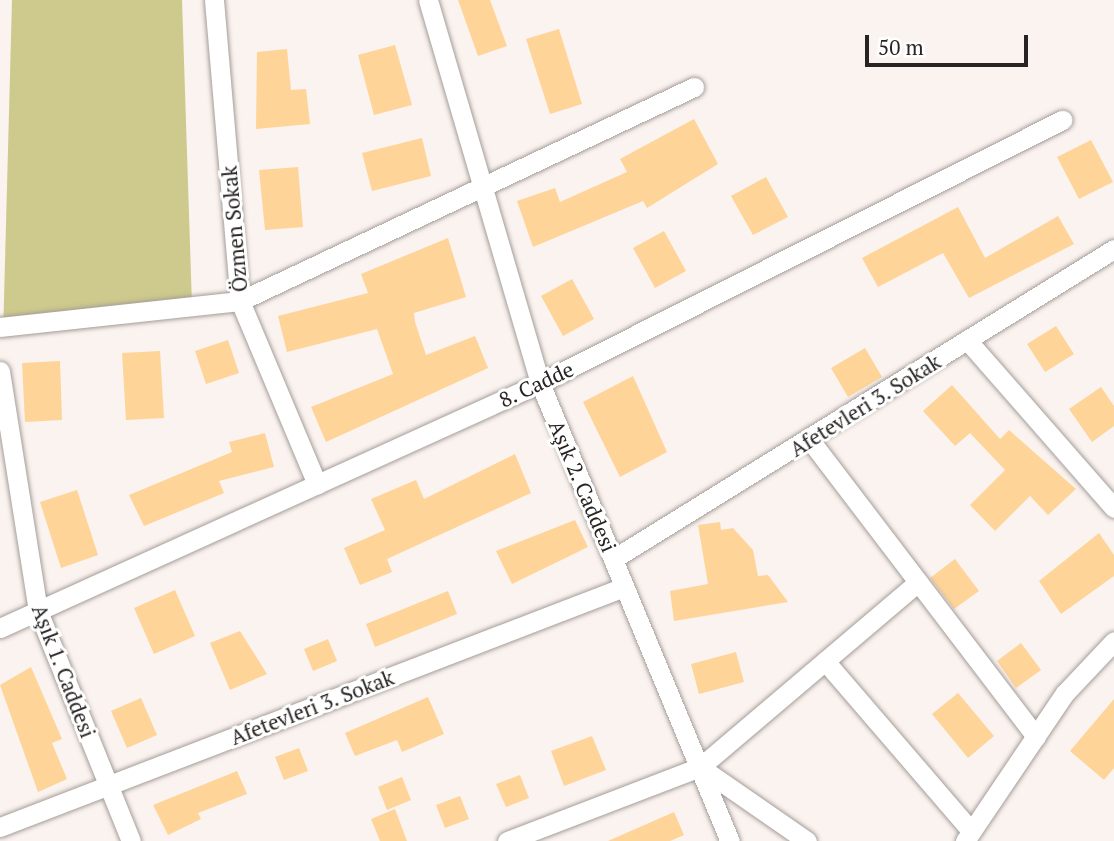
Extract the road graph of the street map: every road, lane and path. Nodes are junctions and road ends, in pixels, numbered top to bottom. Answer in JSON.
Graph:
{"nodes":[{"id":1,"x":214,"y":0,"type":"edge"},
{"id":2,"x":428,"y":0,"type":"edge"},
{"id":3,"x":694,"y":88,"type":"dead end"},
{"id":4,"x":1062,"y":120,"type":"dead end"},
{"id":5,"x":482,"y":187,"type":"junction"},
{"id":6,"x":1114,"y":248,"type":"edge"},
{"id":7,"x":240,"y":302,"type":"junction"},
{"id":8,"x":0,"y":327,"type":"edge"},
{"id":9,"x":967,"y":340,"type":"junction"},
{"id":10,"x":0,"y":371,"type":"edge"},
{"id":11,"x":540,"y":383,"type":"junction"},
{"id":12,"x":810,"y":440,"type":"junction"},
{"id":13,"x":317,"y":484,"type":"junction"},
{"id":14,"x":1114,"y":508,"type":"edge"},
{"id":15,"x":613,"y":559,"type":"junction"},
{"id":16,"x":918,"y":582,"type":"junction"},
{"id":17,"x":625,"y":587,"type":"junction"},
{"id":18,"x":38,"y":611,"type":"junction"},
{"id":19,"x":0,"y":628,"type":"edge"},
{"id":20,"x":1114,"y":641,"type":"edge"},
{"id":21,"x":825,"y":661,"type":"junction"},
{"id":22,"x":1036,"y":737,"type":"junction"},
{"id":23,"x":699,"y":767,"type":"junction"},
{"id":24,"x":108,"y":786,"type":"junction"},
{"id":25,"x":0,"y":827,"type":"edge"},
{"id":26,"x":968,"y":836,"type":"edge"},
{"id":27,"x":131,"y":841,"type":"edge"},
{"id":28,"x":507,"y":841,"type":"edge"},
{"id":29,"x":730,"y":841,"type":"edge"},
{"id":30,"x":807,"y":841,"type":"edge"}],
"edges":[{"from":1,"to":7,"type":"street","name":"Özmen Sokak"},
{"from":2,"to":5,"type":"street","name":"Aşık 2. Caddesi"},
{"from":3,"to":5,"type":"street"},
{"from":4,"to":11,"type":"street","name":"8. Cadde"},
{"from":5,"to":7,"type":"street"},
{"from":5,"to":11,"type":"street","name":"Aşık 2. Caddesi"},
{"from":6,"to":9,"type":"street","name":"Afetevleri 3. Sokak"},
{"from":7,"to":8,"type":"street"},
{"from":7,"to":13,"type":"street","name":"Özmen Sokak"},
{"from":9,"to":12,"type":"street","name":"Afetevleri 3. Sokak"},
{"from":9,"to":14,"type":"street"},
{"from":10,"to":18,"type":"street","name":"Aşık 1. Caddesi"},
{"from":11,"to":13,"type":"street","name":"8. Cadde"},
{"from":11,"to":15,"type":"street","name":"Aşık 2. Caddesi"},
{"from":12,"to":15,"type":"street","name":"Afetevleri 3. Sokak"},
{"from":12,"to":16,"type":"street"},
{"from":13,"to":18,"type":"street","name":"8. Cadde"},
{"from":15,"to":17,"type":"street","name":"Aşık 2. Caddesi"},
{"from":16,"to":21,"type":"street"},
{"from":16,"to":22,"type":"street"},
{"from":17,"to":23,"type":"street","name":"Aşık 2. Caddesi"},
{"from":17,"to":24,"type":"street","name":"Afetevleri 3. Sokak"},
{"from":18,"to":19,"type":"street","name":"8. Cadde"},
{"from":18,"to":24,"type":"street","name":"Aşık 1. Caddesi"},
{"from":20,"to":22,"type":"street"},
{"from":21,"to":23,"type":"street"},
{"from":21,"to":26,"type":"street"},
{"from":22,"to":26,"type":"street"},
{"from":23,"to":28,"type":"street"},
{"from":23,"to":29,"type":"street","name":"Aşık 2. Caddesi"},
{"from":23,"to":30,"type":"street"},
{"from":24,"to":25,"type":"street","name":"Afetevleri 3. Sokak"},
{"from":24,"to":27,"type":"street","name":"Aşık 1. Caddesi"}]}
